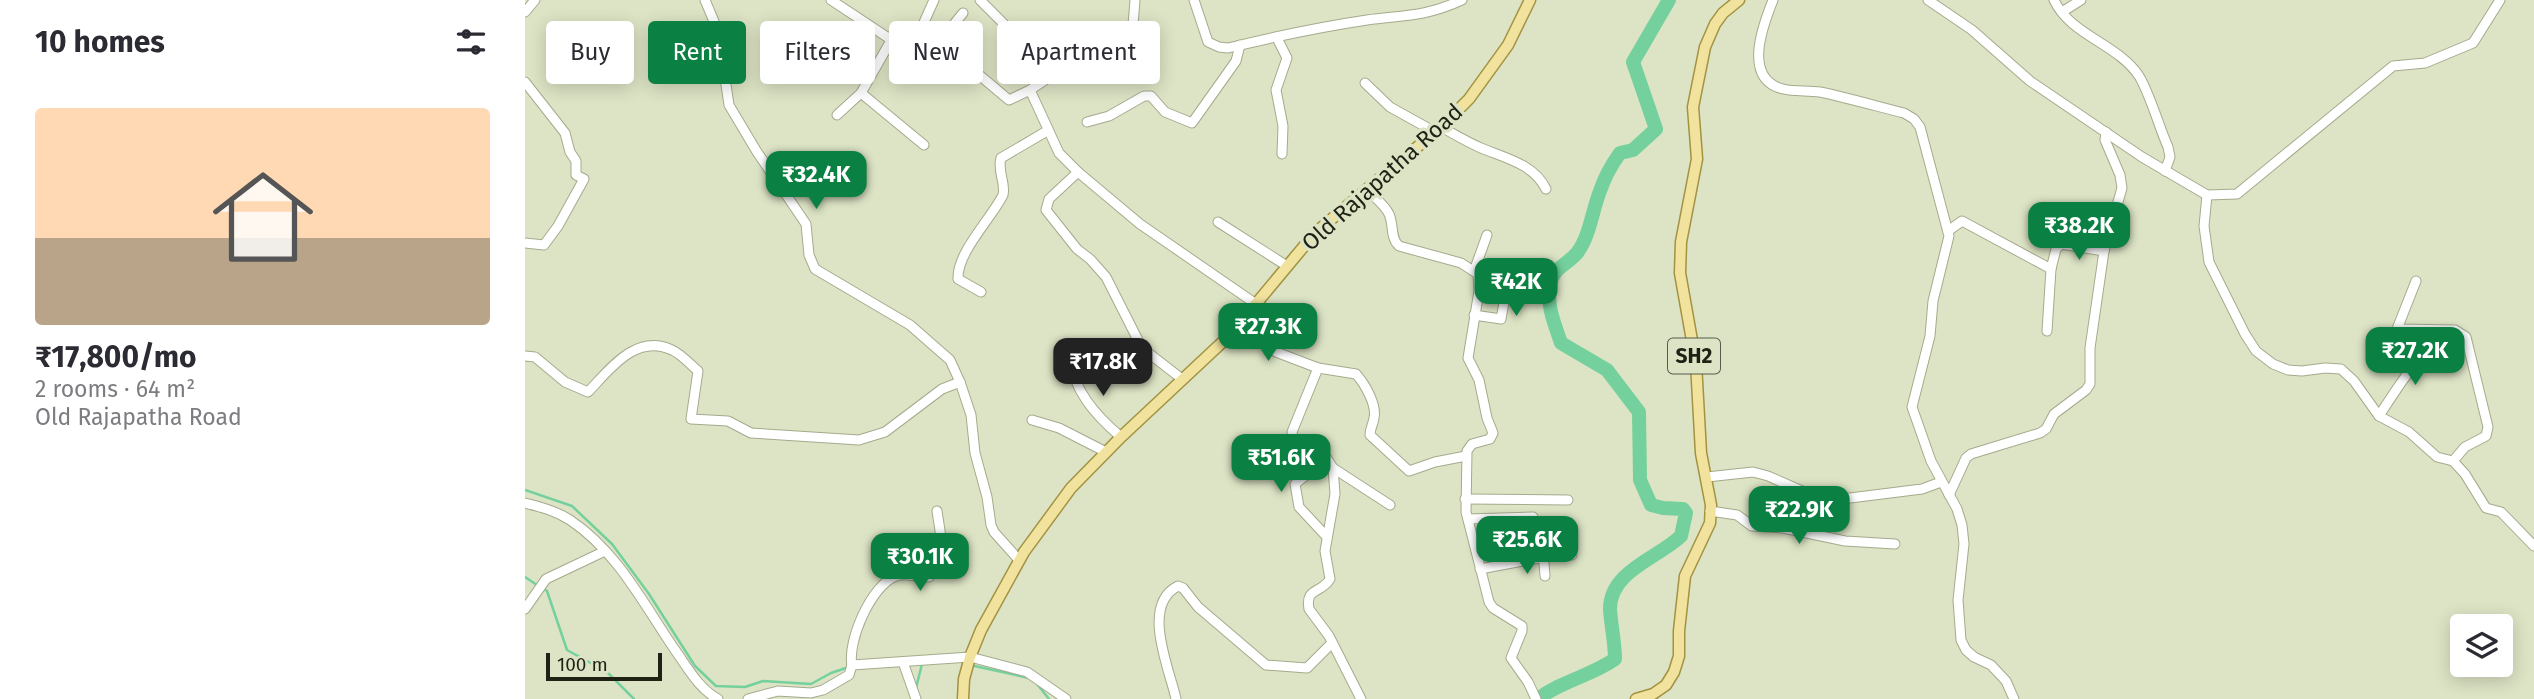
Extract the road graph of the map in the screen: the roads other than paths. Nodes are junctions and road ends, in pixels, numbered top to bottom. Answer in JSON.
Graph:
{"nodes":[{"id":1,"x":535,"y":0,"type":"edge"},
{"id":2,"x":705,"y":0,"type":"edge"},
{"id":3,"x":831,"y":0,"type":"edge"},
{"id":4,"x":934,"y":0,"type":"edge"},
{"id":5,"x":980,"y":0,"type":"edge"},
{"id":6,"x":1135,"y":0,"type":"edge"},
{"id":7,"x":1194,"y":0,"type":"edge"},
{"id":8,"x":1462,"y":0,"type":"edge"},
{"id":9,"x":1529,"y":0,"type":"edge"},
{"id":10,"x":1739,"y":0,"type":"edge"},
{"id":11,"x":1773,"y":0,"type":"edge"},
{"id":12,"x":1928,"y":0,"type":"edge"},
{"id":13,"x":2054,"y":0,"type":"edge"},
{"id":14,"x":2081,"y":0,"type":"edge"},
{"id":15,"x":2500,"y":0,"type":"edge"},
{"id":16,"x":525,"y":12,"type":"edge"},
{"id":17,"x":2062,"y":12,"type":"junction"},
{"id":18,"x":963,"y":13,"type":"dead end"},
{"id":19,"x":925,"y":21,"type":"edge"},
{"id":20,"x":956,"y":21,"type":"edge"},
{"id":21,"x":1001,"y":21,"type":"edge"},
{"id":22,"x":1133,"y":21,"type":"edge"},
{"id":23,"x":889,"y":36,"type":"edge"},
{"id":24,"x":1277,"y":37,"type":"junction"},
{"id":25,"x":889,"y":44,"type":"edge"},
{"id":26,"x":1240,"y":45,"type":"junction"},
{"id":27,"x":983,"y":78,"type":"edge"},
{"id":28,"x":525,"y":82,"type":"edge"},
{"id":29,"x":1366,"y":83,"type":"dead end"},
{"id":30,"x":1040,"y":84,"type":"edge"},
{"id":31,"x":1030,"y":90,"type":"junction"},
{"id":32,"x":861,"y":93,"type":"junction"},
{"id":33,"x":837,"y":115,"type":"dead end"},
{"id":34,"x":1087,"y":122,"type":"dead end"},
{"id":35,"x":1438,"y":129,"type":"junction"},
{"id":36,"x":1047,"y":131,"type":"junction"},
{"id":37,"x":2106,"y":132,"type":"junction"},
{"id":38,"x":924,"y":145,"type":"dead end"},
{"id":39,"x":1282,"y":154,"type":"dead end"},
{"id":40,"x":2165,"y":171,"type":"junction"},
{"id":41,"x":1078,"y":172,"type":"junction"},
{"id":42,"x":1366,"y":189,"type":"junction"},
{"id":43,"x":1546,"y":189,"type":"dead end"},
{"id":44,"x":2207,"y":195,"type":"junction"},
{"id":45,"x":1218,"y":222,"type":"dead end"},
{"id":46,"x":1948,"y":231,"type":"junction"},
{"id":47,"x":1487,"y":235,"type":"dead end"},
{"id":48,"x":525,"y":243,"type":"edge"},
{"id":49,"x":2104,"y":251,"type":"junction"},
{"id":50,"x":1511,"y":264,"type":"dead end"},
{"id":51,"x":1287,"y":266,"type":"junction"},
{"id":52,"x":2051,"y":269,"type":"junction"},
{"id":53,"x":1474,"y":271,"type":"junction"},
{"id":54,"x":2416,"y":281,"type":"dead end"},
{"id":55,"x":981,"y":292,"type":"dead end"},
{"id":56,"x":1256,"y":304,"type":"junction"},
{"id":57,"x":1474,"y":315,"type":"junction"},
{"id":58,"x":1243,"y":319,"type":"junction"},
{"id":59,"x":2046,"y":331,"type":"dead end"},
{"id":60,"x":2436,"y":344,"type":"dead end"},
{"id":61,"x":1078,"y":351,"type":"dead end"},
{"id":62,"x":525,"y":356,"type":"edge"},
{"id":63,"x":1318,"y":368,"type":"junction"},
{"id":64,"x":1182,"y":379,"type":"junction"},
{"id":65,"x":960,"y":382,"type":"junction"},
{"id":66,"x":2379,"y":416,"type":"junction"},
{"id":67,"x":1032,"y":420,"type":"dead end"},
{"id":68,"x":1121,"y":437,"type":"junction"},
{"id":69,"x":1106,"y":452,"type":"junction"},
{"id":70,"x":1466,"y":456,"type":"junction"},
{"id":71,"x":1327,"y":459,"type":"junction"},
{"id":72,"x":2453,"y":461,"type":"junction"},
{"id":73,"x":1333,"y":468,"type":"junction"},
{"id":74,"x":1707,"y":477,"type":"junction"},
{"id":75,"x":1941,"y":482,"type":"junction"},
{"id":76,"x":1949,"y":495,"type":"junction"},
{"id":77,"x":1465,"y":499,"type":"junction"},
{"id":78,"x":1568,"y":500,"type":"dead end"},
{"id":79,"x":525,"y":503,"type":"edge"},
{"id":80,"x":1390,"y":505,"type":"dead end"},
{"id":81,"x":937,"y":511,"type":"dead end"},
{"id":82,"x":1710,"y":511,"type":"junction"},
{"id":83,"x":1533,"y":517,"type":"dead end"},
{"id":84,"x":1468,"y":519,"type":"junction"},
{"id":85,"x":1327,"y":537,"type":"junction"},
{"id":86,"x":1542,"y":541,"type":"dead end"},
{"id":87,"x":1895,"y":544,"type":"dead end"},
{"id":88,"x":2534,"y":546,"type":"edge"},
{"id":89,"x":605,"y":551,"type":"junction"},
{"id":90,"x":1571,"y":555,"type":"dead end"},
{"id":91,"x":1544,"y":557,"type":"junction"},
{"id":92,"x":1020,"y":560,"type":"junction"},
{"id":93,"x":1480,"y":569,"type":"junction"},
{"id":94,"x":1545,"y":576,"type":"dead end"},
{"id":95,"x":525,"y":609,"type":"edge"},
{"id":96,"x":1332,"y":643,"type":"junction"},
{"id":97,"x":970,"y":658,"type":"junction"},
{"id":98,"x":852,"y":665,"type":"junction"},
{"id":99,"x":904,"y":665,"type":"junction"},
{"id":100,"x":1654,"y":696,"type":"edge"},
{"id":101,"x":718,"y":699,"type":"edge"},
{"id":102,"x":748,"y":699,"type":"edge"},
{"id":103,"x":916,"y":699,"type":"edge"},
{"id":104,"x":963,"y":699,"type":"edge"},
{"id":105,"x":1066,"y":699,"type":"edge"},
{"id":106,"x":1176,"y":699,"type":"edge"},
{"id":107,"x":1361,"y":699,"type":"edge"},
{"id":108,"x":1536,"y":699,"type":"edge"},
{"id":109,"x":1636,"y":699,"type":"edge"},
{"id":110,"x":2014,"y":699,"type":"edge"}],
"edges":[{"from":1,"to":16,"type":"street"},
{"from":2,"to":65,"type":"street"},
{"from":3,"to":23,"type":"street"},
{"from":4,"to":19,"type":"street"},
{"from":5,"to":21,"type":"street"},
{"from":6,"to":22,"type":"street"},
{"from":7,"to":26,"type":"street"},
{"from":8,"to":24,"type":"street"},
{"from":9,"to":35,"type":"main road","name":"Old Rajapatha Road"},
{"from":10,"to":74,"type":"main road","number":"SH2"},
{"from":11,"to":46,"type":"street"},
{"from":12,"to":37,"type":"street"},
{"from":13,"to":17,"type":"street"},
{"from":14,"to":17,"type":"street"},
{"from":15,"to":44,"type":"street"},
{"from":17,"to":40,"type":"street"},
{"from":18,"to":20,"type":"street"},
{"from":24,"to":26,"type":"street"},
{"from":24,"to":39,"type":"street"},
{"from":25,"to":32,"type":"street"},
{"from":26,"to":34,"type":"street"},
{"from":27,"to":31,"type":"street"},
{"from":28,"to":48,"type":"street"},
{"from":29,"to":35,"type":"street"},
{"from":30,"to":31,"type":"street"},
{"from":31,"to":36,"type":"street"},
{"from":32,"to":33,"type":"street"},
{"from":32,"to":38,"type":"street"},
{"from":35,"to":42,"type":"main road","name":"Old Rajapatha Road"},
{"from":35,"to":43,"type":"street"},
{"from":36,"to":41,"type":"street"},
{"from":36,"to":55,"type":"street"},
{"from":37,"to":40,"type":"street"},
{"from":37,"to":49,"type":"street"},
{"from":40,"to":44,"type":"street"},
{"from":41,"to":56,"type":"street"},
{"from":41,"to":64,"type":"street"},
{"from":42,"to":51,"type":"main road","name":"Old Rajapatha Road"},
{"from":42,"to":53,"type":"street"},
{"from":44,"to":66,"type":"street"},
{"from":45,"to":51,"type":"street"},
{"from":46,"to":52,"type":"street"},
{"from":46,"to":75,"type":"street"},
{"from":47,"to":53,"type":"street"},
{"from":49,"to":52,"type":"street"},
{"from":49,"to":76,"type":"street"},
{"from":50,"to":57,"type":"street"},
{"from":51,"to":56,"type":"main road","name":"Old Rajapatha Road"},
{"from":52,"to":59,"type":"street"},
{"from":53,"to":57,"type":"street"},
{"from":54,"to":72,"type":"street"},
{"from":56,"to":58,"type":"main road","name":"Old Rajapatha Road"},
{"from":57,"to":70,"type":"street"},
{"from":58,"to":63,"type":"street"},
{"from":58,"to":64,"type":"main road","name":"Old Rajapatha Road"},
{"from":60,"to":66,"type":"street"},
{"from":61,"to":68,"type":"street"},
{"from":62,"to":65,"type":"street"},
{"from":63,"to":70,"type":"street"},
{"from":63,"to":71,"type":"street"},
{"from":64,"to":68,"type":"main road","name":"Old Rajapatha Road"},
{"from":65,"to":92,"type":"street"},
{"from":66,"to":72,"type":"street"},
{"from":67,"to":69,"type":"street"},
{"from":68,"to":69,"type":"main road","name":"Old Rajapatha Road"},
{"from":69,"to":92,"type":"main road","name":"Old Rajapatha Road"},
{"from":70,"to":77,"type":"street"},
{"from":71,"to":73,"type":"street"},
{"from":71,"to":85,"type":"street"},
{"from":72,"to":88,"type":"street"},
{"from":73,"to":80,"type":"street"},
{"from":73,"to":85,"type":"street"},
{"from":74,"to":75,"type":"street"},
{"from":74,"to":82,"type":"main road","number":"SH2"},
{"from":75,"to":76,"type":"street"},
{"from":76,"to":110,"type":"street"},
{"from":77,"to":78,"type":"street"},
{"from":77,"to":84,"type":"street"},
{"from":79,"to":89,"type":"street"},
{"from":81,"to":98,"type":"street"},
{"from":82,"to":87,"type":"street"},
{"from":82,"to":100,"type":"main road","number":"SH2"},
{"from":83,"to":84,"type":"street"},
{"from":84,"to":93,"type":"street"},
{"from":85,"to":96,"type":"street"},
{"from":86,"to":91,"type":"street"},
{"from":89,"to":95,"type":"street"},
{"from":89,"to":101,"type":"street"},
{"from":90,"to":91,"type":"street"},
{"from":91,"to":93,"type":"street"},
{"from":91,"to":94,"type":"street"},
{"from":92,"to":97,"type":"main road","name":"Old Rajapatha Road"},
{"from":93,"to":108,"type":"street"},
{"from":96,"to":106,"type":"street"},
{"from":96,"to":107,"type":"street"},
{"from":97,"to":99,"type":"street"},
{"from":97,"to":104,"type":"main road","name":"Old Rajapatha Road"},
{"from":97,"to":105,"type":"street"},
{"from":98,"to":99,"type":"street"},
{"from":98,"to":102,"type":"street"},
{"from":99,"to":103,"type":"street"},
{"from":100,"to":109,"type":"main road","number":"SH2"}]}
